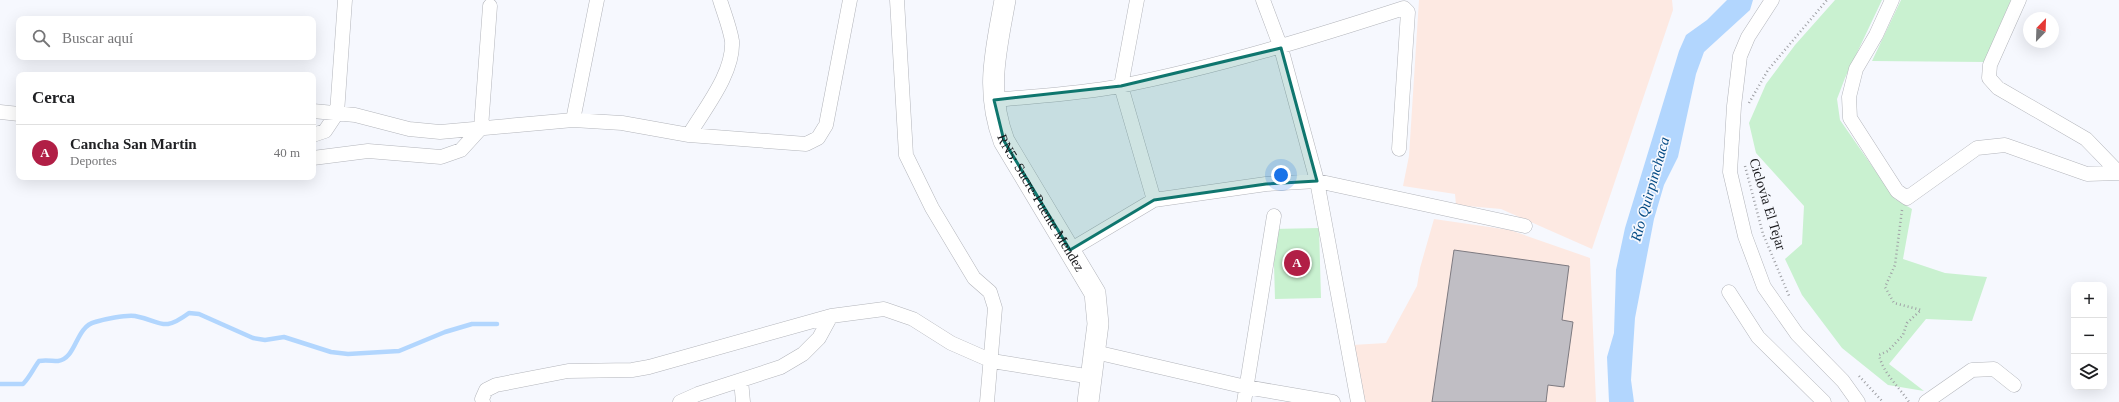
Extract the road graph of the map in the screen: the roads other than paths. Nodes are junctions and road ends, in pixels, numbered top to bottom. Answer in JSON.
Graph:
{"nodes":[{"id":1,"x":345,"y":0,"type":"edge"},
{"id":2,"x":597,"y":0,"type":"edge"},
{"id":3,"x":720,"y":0,"type":"edge"},
{"id":4,"x":850,"y":0,"type":"edge"},
{"id":5,"x":897,"y":0,"type":"edge"},
{"id":6,"x":1005,"y":0,"type":"edge"},
{"id":7,"x":1137,"y":0,"type":"edge"},
{"id":8,"x":1263,"y":0,"type":"edge"},
{"id":9,"x":1772,"y":0,"type":"edge"},
{"id":10,"x":1892,"y":0,"type":"edge"},
{"id":11,"x":2019,"y":0,"type":"edge"},
{"id":12,"x":490,"y":6,"type":"dead end"},
{"id":13,"x":1281,"y":48,"type":"junction"},
{"id":14,"x":1121,"y":86,"type":"junction"},
{"id":15,"x":994,"y":100,"type":"junction"},
{"id":16,"x":316,"y":111,"type":"edge"},
{"id":17,"x":0,"y":112,"type":"edge"},
{"id":18,"x":16,"y":114,"type":"edge"},
{"id":19,"x":337,"y":114,"type":"junction"},
{"id":20,"x":574,"y":120,"type":"junction"},
{"id":21,"x":481,"y":128,"type":"junction"},
{"id":22,"x":316,"y":134,"type":"edge"},
{"id":23,"x":689,"y":135,"type":"junction"},
{"id":24,"x":1399,"y":149,"type":"dead end"},
{"id":25,"x":316,"y":158,"type":"edge"},
{"id":26,"x":2119,"y":173,"type":"edge"},
{"id":27,"x":1317,"y":181,"type":"junction"},
{"id":28,"x":1154,"y":200,"type":"junction"},
{"id":29,"x":1274,"y":216,"type":"dead end"},
{"id":30,"x":1525,"y":226,"type":"dead end"},
{"id":31,"x":1070,"y":250,"type":"junction"},
{"id":32,"x":1729,"y":292,"type":"dead end"},
{"id":33,"x":831,"y":316,"type":"junction"},
{"id":34,"x":1095,"y":352,"type":"junction"},
{"id":35,"x":992,"y":361,"type":"junction"},
{"id":36,"x":1092,"y":377,"type":"junction"},
{"id":37,"x":740,"y":380,"type":"junction"},
{"id":38,"x":2014,"y":385,"type":"dead end"},
{"id":39,"x":1246,"y":387,"type":"junction"},
{"id":40,"x":483,"y":402,"type":"edge"},
{"id":41,"x":680,"y":402,"type":"edge"},
{"id":42,"x":743,"y":402,"type":"edge"},
{"id":43,"x":987,"y":402,"type":"edge"},
{"id":44,"x":1088,"y":402,"type":"edge"},
{"id":45,"x":1244,"y":402,"type":"edge"},
{"id":46,"x":1333,"y":402,"type":"edge"},
{"id":47,"x":1358,"y":402,"type":"edge"},
{"id":48,"x":1824,"y":402,"type":"edge"},
{"id":49,"x":1858,"y":402,"type":"edge"},
{"id":50,"x":1926,"y":402,"type":"edge"}],
"edges":[{"from":1,"to":19,"type":"street"},
{"from":2,"to":20,"type":"street"},
{"from":3,"to":23,"type":"street"},
{"from":4,"to":23,"type":"street"},
{"from":5,"to":35,"type":"street"},
{"from":6,"to":15,"type":"highway","name":"RN5: Sucre-Puente Mendez"},
{"from":7,"to":14,"type":"street"},
{"from":8,"to":13,"type":"street"},
{"from":9,"to":49,"type":"street"},
{"from":10,"to":26,"type":"street"},
{"from":11,"to":26,"type":"street"},
{"from":12,"to":21,"type":"street"},
{"from":13,"to":14,"type":"street"},
{"from":13,"to":24,"type":"street"},
{"from":13,"to":27,"type":"street"},
{"from":14,"to":15,"type":"street"},
{"from":14,"to":28,"type":"street"},
{"from":15,"to":31,"type":"highway","name":"RN5: Sucre-Puente Mendez"},
{"from":16,"to":19,"type":"street"},
{"from":17,"to":18,"type":"street"},
{"from":19,"to":21,"type":"street"},
{"from":19,"to":22,"type":"street"},
{"from":20,"to":21,"type":"street"},
{"from":20,"to":23,"type":"street"},
{"from":21,"to":25,"type":"street"},
{"from":27,"to":28,"type":"street"},
{"from":27,"to":30,"type":"street"},
{"from":27,"to":47,"type":"street"},
{"from":28,"to":31,"type":"street"},
{"from":29,"to":39,"type":"street"},
{"from":31,"to":34,"type":"highway","name":"RN5: Sucre-Puente Mendez"},
{"from":32,"to":48,"type":"street"},
{"from":33,"to":35,"type":"street"},
{"from":33,"to":37,"type":"street"},
{"from":33,"to":40,"type":"street"},
{"from":34,"to":36,"type":"highway","name":"RN5: Sucre-Puente Mendez"},
{"from":34,"to":39,"type":"street"},
{"from":35,"to":36,"type":"street"},
{"from":35,"to":43,"type":"street"},
{"from":36,"to":44,"type":"highway","name":"RN5: Sucre-Puente Mendez"},
{"from":37,"to":41,"type":"street"},
{"from":37,"to":42,"type":"street"},
{"from":38,"to":50,"type":"street"},
{"from":39,"to":45,"type":"street"},
{"from":39,"to":46,"type":"street"}]}
